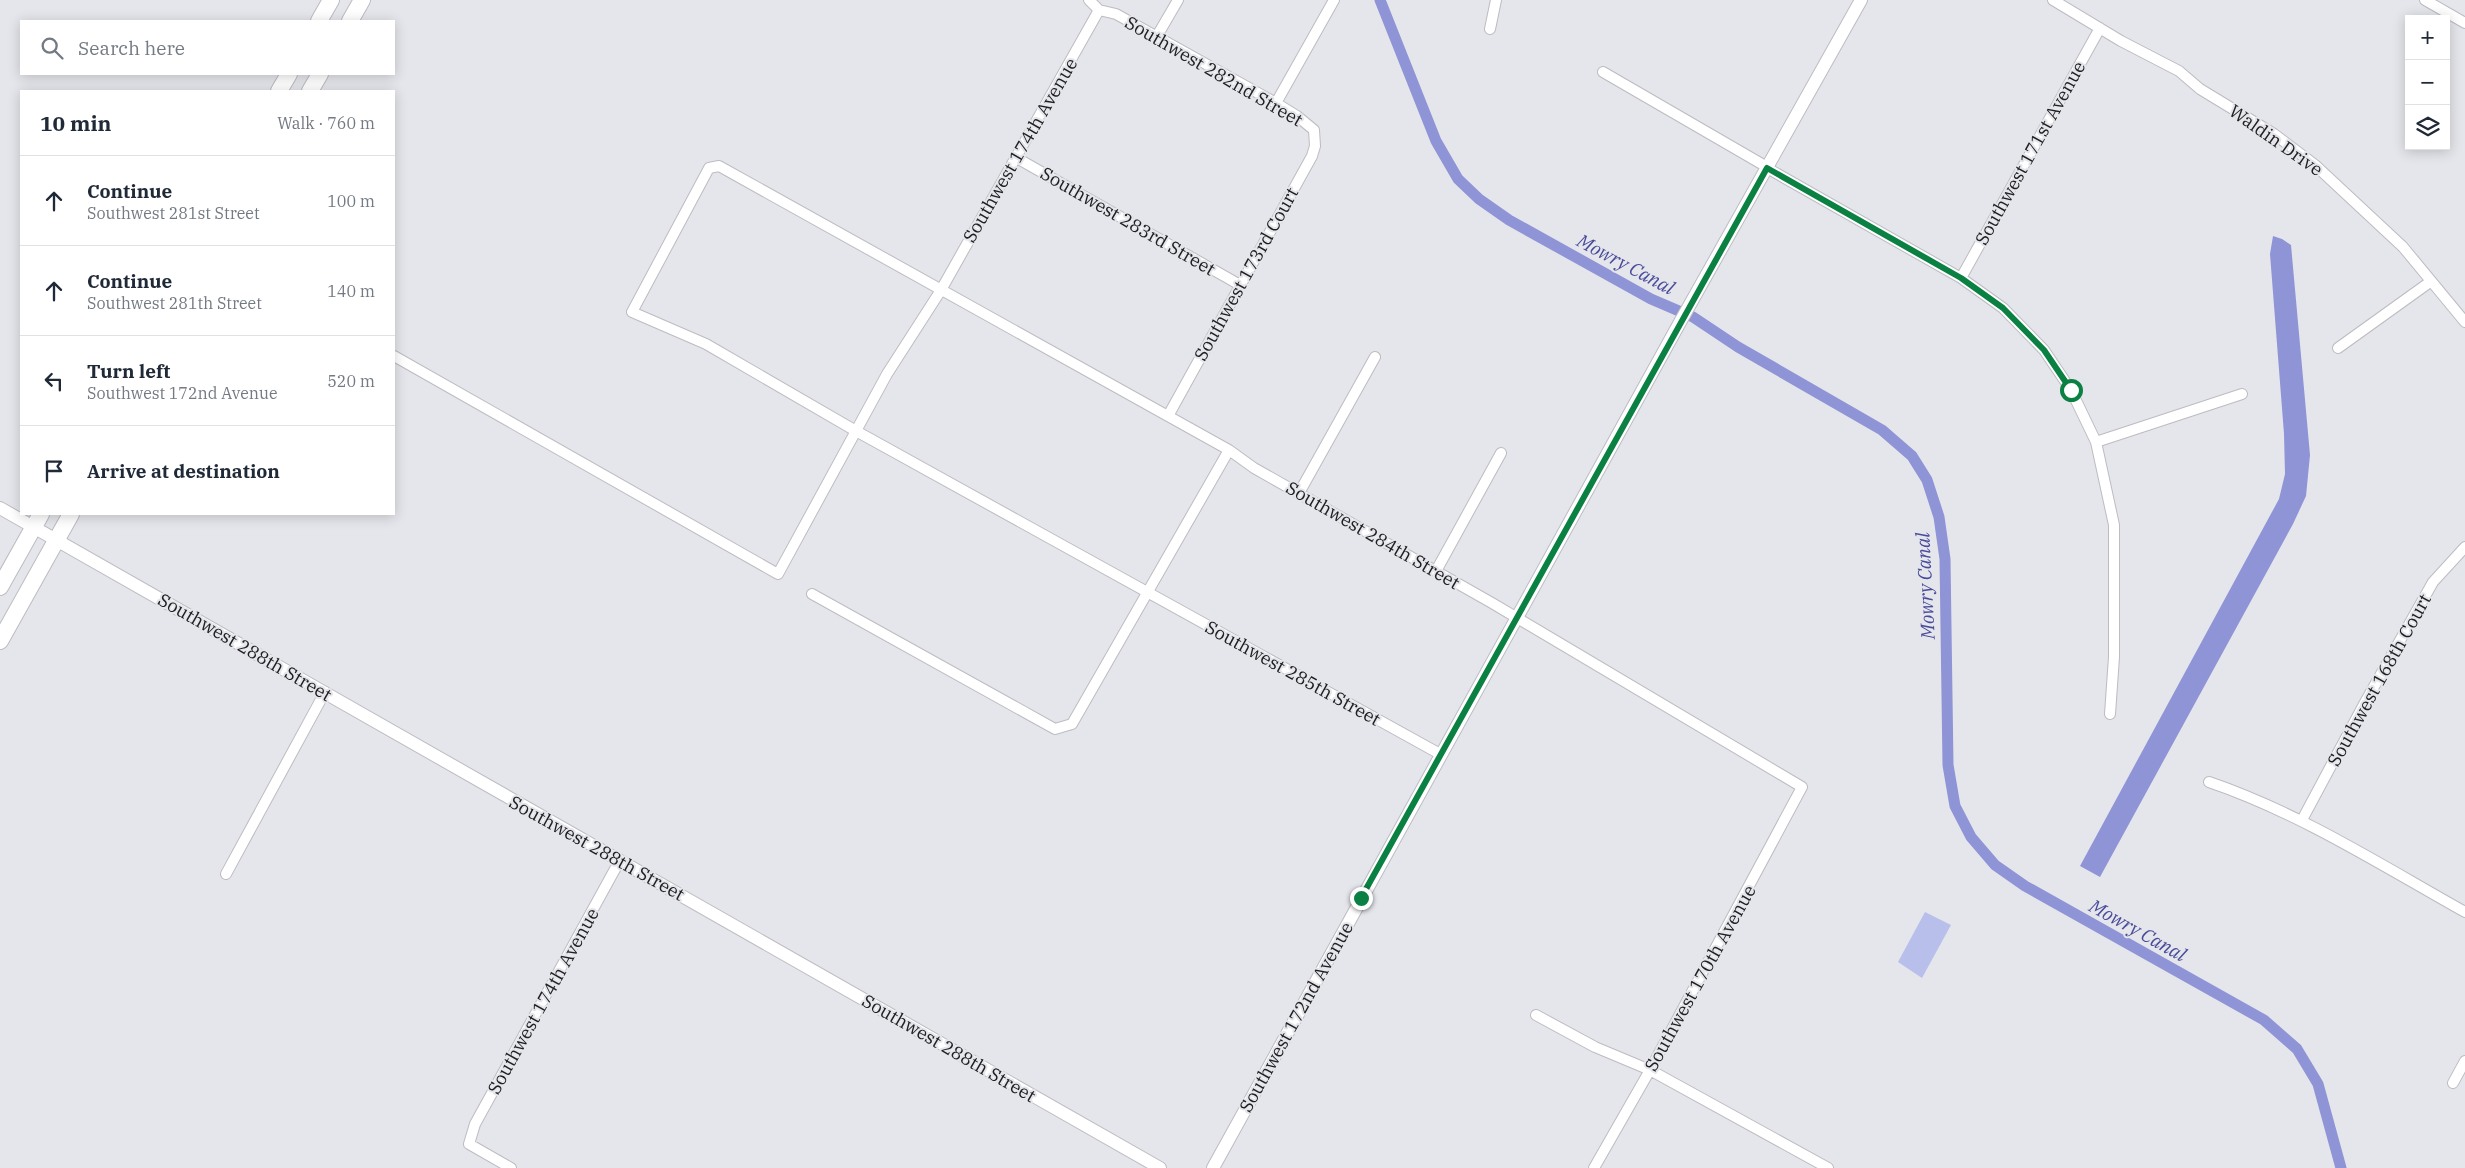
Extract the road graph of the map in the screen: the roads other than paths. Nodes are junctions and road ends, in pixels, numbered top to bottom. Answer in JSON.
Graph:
{"nodes":[{"id":1,"x":331,"y":0,"type":"edge"},
{"id":2,"x":362,"y":0,"type":"edge"},
{"id":3,"x":1088,"y":0,"type":"edge"},
{"id":4,"x":1178,"y":0,"type":"edge"},
{"id":5,"x":1334,"y":0,"type":"edge"},
{"id":6,"x":1496,"y":0,"type":"edge"},
{"id":7,"x":1861,"y":0,"type":"edge"},
{"id":8,"x":2053,"y":0,"type":"edge"},
{"id":9,"x":2425,"y":0,"type":"edge"},
{"id":10,"x":1099,"y":10,"type":"junction"},
{"id":11,"x":320,"y":20,"type":"edge"},
{"id":12,"x":351,"y":20,"type":"edge"},
{"id":13,"x":2465,"y":23,"type":"edge"},
{"id":14,"x":2100,"y":28,"type":"junction"},
{"id":15,"x":1490,"y":29,"type":"dead end"},
{"id":16,"x":1157,"y":36,"type":"junction"},
{"id":17,"x":1603,"y":72,"type":"dead end"},
{"id":18,"x":288,"y":75,"type":"edge"},
{"id":19,"x":319,"y":75,"type":"edge"},
{"id":20,"x":280,"y":90,"type":"edge"},
{"id":21,"x":311,"y":90,"type":"edge"},
{"id":22,"x":1276,"y":103,"type":"junction"},
{"id":23,"x":1314,"y":130,"type":"joint"},
{"id":24,"x":1016,"y":157,"type":"junction"},
{"id":25,"x":1767,"y":168,"type":"junction"},
{"id":26,"x":1961,"y":278,"type":"junction"},
{"id":27,"x":2430,"y":282,"type":"junction"},
{"id":28,"x":1240,"y":285,"type":"junction"},
{"id":29,"x":940,"y":290,"type":"junction"},
{"id":30,"x":2465,"y":322,"type":"edge"},
{"id":31,"x":2338,"y":348,"type":"dead end"},
{"id":32,"x":395,"y":357,"type":"edge"},
{"id":33,"x":1374,"y":357,"type":"dead end"},
{"id":34,"x":2242,"y":394,"type":"dead end"},
{"id":35,"x":1168,"y":416,"type":"junction"},
{"id":36,"x":856,"y":431,"type":"junction"},
{"id":37,"x":2096,"y":442,"type":"junction"},
{"id":38,"x":1229,"y":450,"type":"junction"},
{"id":39,"x":1501,"y":453,"type":"dead end"},
{"id":40,"x":1299,"y":493,"type":"junction"},
{"id":41,"x":0,"y":508,"type":"edge"},
{"id":42,"x":20,"y":514,"type":"edge"},
{"id":43,"x":22,"y":515,"type":"edge"},
{"id":44,"x":71,"y":515,"type":"edge"},
{"id":45,"x":37,"y":520,"type":"edge"},
{"id":46,"x":57,"y":539,"type":"junction"},
{"id":47,"x":2465,"y":547,"type":"edge"},
{"id":48,"x":1436,"y":572,"type":"junction"},
{"id":49,"x":0,"y":587,"type":"edge"},
{"id":50,"x":1147,"y":591,"type":"junction"},
{"id":51,"x":812,"y":594,"type":"dead end"},
{"id":52,"x":1517,"y":618,"type":"junction"},
{"id":53,"x":0,"y":641,"type":"edge"},
{"id":54,"x":325,"y":692,"type":"junction"},
{"id":55,"x":2110,"y":714,"type":"dead end"},
{"id":56,"x":1440,"y":754,"type":"junction"},
{"id":57,"x":2209,"y":782,"type":"dead end"},
{"id":58,"x":1802,"y":787,"type":"joint"},
{"id":59,"x":2302,"y":820,"type":"junction"},
{"id":60,"x":620,"y":860,"type":"junction"},
{"id":61,"x":226,"y":874,"type":"dead end"},
{"id":62,"x":2465,"y":912,"type":"edge"},
{"id":63,"x":1536,"y":1015,"type":"dead end"},
{"id":64,"x":2465,"y":1061,"type":"edge"},
{"id":65,"x":1650,"y":1070,"type":"junction"},
{"id":66,"x":2453,"y":1083,"type":"dead end"},
{"id":67,"x":511,"y":1168,"type":"edge"},
{"id":68,"x":1160,"y":1168,"type":"edge"},
{"id":69,"x":1213,"y":1168,"type":"edge"},
{"id":70,"x":1594,"y":1168,"type":"edge"},
{"id":71,"x":1828,"y":1168,"type":"edge"}],
"edges":[{"from":1,"to":11,"type":"highway"},
{"from":2,"to":12,"type":"highway"},
{"from":3,"to":10,"type":"street","name":"Southwest 282nd Street"},
{"from":4,"to":16,"type":"street"},
{"from":5,"to":22,"type":"street"},
{"from":6,"to":15,"type":"street"},
{"from":7,"to":25,"type":"street","name":"Southwest 172nd Avenue"},
{"from":8,"to":14,"type":"street","name":"Waldin Drive"},
{"from":9,"to":13,"type":"street"},
{"from":10,"to":16,"type":"street","name":"Southwest 282nd Street"},
{"from":10,"to":24,"type":"street","name":"Southwest 174th Avenue"},
{"from":14,"to":26,"type":"street","name":"Southwest 171st Avenue"},
{"from":14,"to":27,"type":"street","name":"Waldin Drive"},
{"from":16,"to":22,"type":"street","name":"Southwest 282nd Street"},
{"from":17,"to":25,"type":"street"},
{"from":18,"to":20,"type":"highway"},
{"from":19,"to":21,"type":"highway"},
{"from":22,"to":23,"type":"street","name":"Southwest 282nd Street"},
{"from":23,"to":28,"type":"street","name":"Southwest 173rd Court"},
{"from":24,"to":28,"type":"street","name":"Southwest 283rd Street"},
{"from":24,"to":29,"type":"street","name":"Southwest 174th Avenue"},
{"from":25,"to":26,"type":"street"},
{"from":25,"to":52,"type":"street","name":"Southwest 172nd Avenue"},
{"from":26,"to":37,"type":"street"},
{"from":27,"to":30,"type":"street","name":"Waldin Drive"},
{"from":27,"to":31,"type":"street"},
{"from":28,"to":35,"type":"street","name":"Southwest 173rd Court"},
{"from":29,"to":35,"type":"street","name":"Southwest 284th Street"},
{"from":29,"to":36,"type":"street","name":"Southwest 174th Avenue"},
{"from":29,"to":36,"type":"street","name":"Southwest 284th Street"},
{"from":32,"to":36,"type":"street","name":"Southwest 174th Avenue"},
{"from":33,"to":40,"type":"street"},
{"from":34,"to":37,"type":"street"},
{"from":35,"to":38,"type":"street","name":"Southwest 284th Street"},
{"from":36,"to":50,"type":"street","name":"Southwest 285th Street"},
{"from":37,"to":55,"type":"street"},
{"from":38,"to":40,"type":"street","name":"Southwest 284th Street"},
{"from":38,"to":50,"type":"street"},
{"from":39,"to":48,"type":"street"},
{"from":40,"to":48,"type":"street","name":"Southwest 284th Street"},
{"from":41,"to":42,"type":"street","name":"Southwest 288th Street"},
{"from":43,"to":45,"type":"street","name":"Southwest 288th Street"},
{"from":44,"to":46,"type":"highway"},
{"from":45,"to":46,"type":"street","name":"Southwest 288th Street"},
{"from":45,"to":49,"type":"highway"},
{"from":46,"to":53,"type":"highway"},
{"from":46,"to":54,"type":"street","name":"Southwest 288th Street"},
{"from":47,"to":59,"type":"street","name":"Southwest 168th Court"},
{"from":48,"to":52,"type":"street","name":"Southwest 284th Street"},
{"from":50,"to":51,"type":"street"},
{"from":50,"to":56,"type":"street","name":"Southwest 285th Street"},
{"from":52,"to":56,"type":"street","name":"Southwest 172nd Avenue"},
{"from":52,"to":58,"type":"street","name":"Southwest 284th Street"},
{"from":54,"to":60,"type":"street","name":"Southwest 288th Street"},
{"from":54,"to":61,"type":"street"},
{"from":56,"to":69,"type":"street","name":"Southwest 172nd Avenue"},
{"from":57,"to":59,"type":"street"},
{"from":58,"to":65,"type":"street","name":"Southwest 170th Avenue"},
{"from":59,"to":62,"type":"street"},
{"from":60,"to":67,"type":"street","name":"Southwest 174th Avenue"},
{"from":60,"to":68,"type":"street","name":"Southwest 288th Street"},
{"from":63,"to":65,"type":"street"},
{"from":64,"to":66,"type":"street"},
{"from":65,"to":70,"type":"street","name":"Southwest 170th Avenue"},
{"from":65,"to":71,"type":"street"}]}
